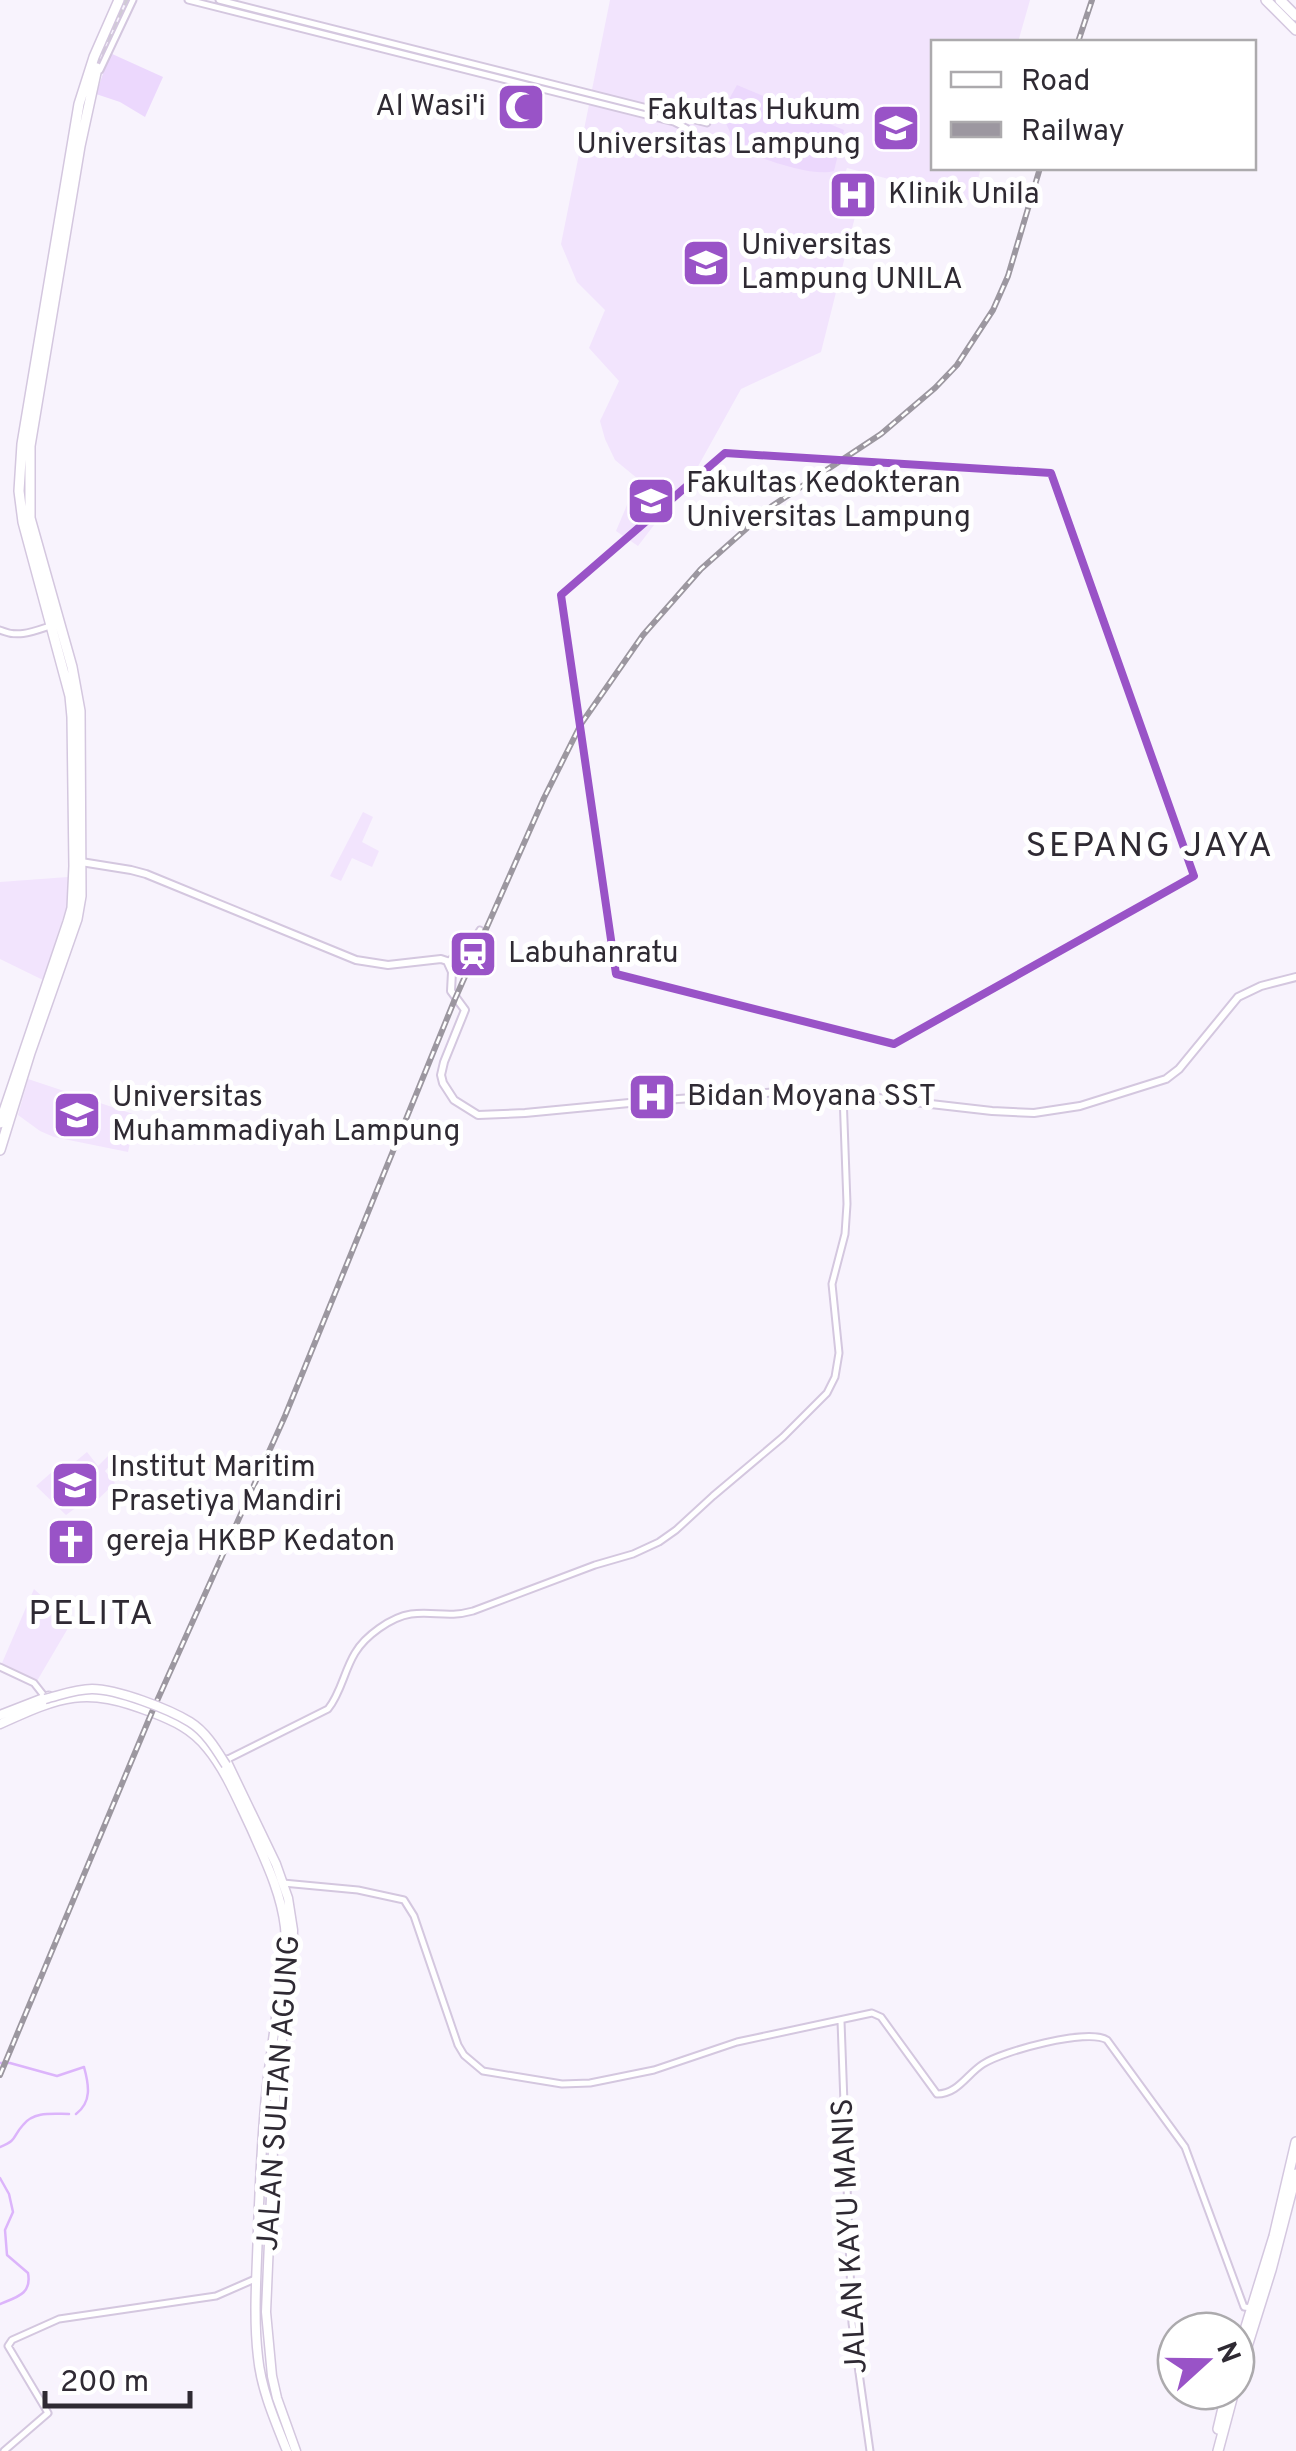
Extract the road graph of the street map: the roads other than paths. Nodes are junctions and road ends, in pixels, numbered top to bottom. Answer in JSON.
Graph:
{"nodes":[{"id":1,"x":119,"y":0,"type":"edge"},
{"id":2,"x":132,"y":0,"type":"edge"},
{"id":3,"x":189,"y":0,"type":"edge"},
{"id":4,"x":219,"y":0,"type":"edge"},
{"id":5,"x":1266,"y":0,"type":"edge"},
{"id":6,"x":1280,"y":0,"type":"edge"},
{"id":7,"x":240,"y":9,"type":"junction"},
{"id":8,"x":1296,"y":16,"type":"edge"},
{"id":9,"x":1296,"y":30,"type":"edge"},
{"id":10,"x":96,"y":67,"type":"tunnel mouth"},
{"id":11,"x":88,"y":87,"type":"junction"},
{"id":12,"x":707,"y":123,"type":"dead end"},
{"id":13,"x":697,"y":141,"type":"dead end"},
{"id":14,"x":61,"y":240,"type":"junction"},
{"id":15,"x":52,"y":625,"type":"junction"},
{"id":16,"x":0,"y":630,"type":"edge"},
{"id":17,"x":76,"y":740,"type":"junction"},
{"id":18,"x":77,"y":829,"type":"junction"},
{"id":19,"x":81,"y":862,"type":"junction"},
{"id":20,"x":480,"y":930,"type":"dead end"},
{"id":21,"x":448,"y":962,"type":"junction"},
{"id":22,"x":1296,"y":977,"type":"edge"},
{"id":23,"x":50,"y":983,"type":"junction"},
{"id":24,"x":844,"y":1094,"type":"junction"},
{"id":25,"x":0,"y":1123,"type":"edge"},
{"id":26,"x":0,"y":1150,"type":"edge"},
{"id":27,"x":0,"y":1667,"type":"edge"},
{"id":28,"x":131,"y":1699,"type":"junction"},
{"id":29,"x":44,"y":1700,"type":"junction"},
{"id":30,"x":0,"y":1714,"type":"edge"},
{"id":31,"x":0,"y":1724,"type":"edge"},
{"id":32,"x":225,"y":1764,"type":"junction"},
{"id":33,"x":231,"y":1777,"type":"junction"},
{"id":34,"x":282,"y":1884,"type":"junction"},
{"id":35,"x":841,"y":2021,"type":"junction"},
{"id":36,"x":272,"y":2081,"type":"junction"},
{"id":37,"x":1296,"y":2142,"type":"edge"},
{"id":38,"x":1296,"y":2174,"type":"edge"},
{"id":39,"x":265,"y":2195,"type":"junction"},
{"id":40,"x":257,"y":2278,"type":"junction"},
{"id":41,"x":1252,"y":2308,"type":"junction"},
{"id":42,"x":1251,"y":2311,"type":"edge"},
{"id":43,"x":261,"y":2312,"type":"junction"},
{"id":44,"x":1256,"y":2318,"type":"edge"},
{"id":45,"x":1225,"y":2411,"type":"edge"},
{"id":46,"x":4,"y":2451,"type":"edge"},
{"id":47,"x":286,"y":2451,"type":"edge"},
{"id":48,"x":296,"y":2451,"type":"edge"},
{"id":49,"x":870,"y":2451,"type":"edge"},
{"id":50,"x":1215,"y":2451,"type":"edge"}],
"edges":[{"from":1,"to":11,"type":"highway"},
{"from":2,"to":11,"type":"street"},
{"from":3,"to":7,"type":"street"},
{"from":4,"to":7,"type":"street"},
{"from":5,"to":9,"type":"highway"},
{"from":6,"to":8,"type":"highway"},
{"from":7,"to":12,"type":"street"},
{"from":7,"to":13,"type":"street"},
{"from":10,"to":11,"type":"highway"},
{"from":11,"to":14,"type":"highway"},
{"from":14,"to":15,"type":"highway"},
{"from":14,"to":17,"type":"highway"},
{"from":15,"to":16,"type":"street"},
{"from":15,"to":17,"type":"highway"},
{"from":17,"to":18,"type":"highway"},
{"from":18,"to":19,"type":"highway"},
{"from":18,"to":23,"type":"highway"},
{"from":19,"to":21,"type":"main road"},
{"from":19,"to":23,"type":"highway"},
{"from":20,"to":21,"type":"street"},
{"from":21,"to":24,"type":"main road"},
{"from":22,"to":24,"type":"main road"},
{"from":23,"to":25,"type":"highway"},
{"from":23,"to":26,"type":"highway"},
{"from":24,"to":32,"type":"street"},
{"from":27,"to":29,"type":"street"},
{"from":28,"to":29,"type":"main road","name":"JALAN SULTAN AGUNG"},
{"from":28,"to":32,"type":"main road","name":"JALAN SULTAN AGUNG"},
{"from":28,"to":33,"type":"main road","name":"JALAN SULTAN AGUNG"},
{"from":29,"to":30,"type":"main road","name":"JALAN SULTAN AGUNG"},
{"from":29,"to":31,"type":"main road","name":"JALAN SULTAN AGUNG"},
{"from":29,"to":32,"type":"main road","bridge":true},
{"from":32,"to":33,"type":"main road"},
{"from":33,"to":34,"type":"main road","name":"JALAN SULTAN AGUNG"},
{"from":33,"to":36,"type":"main road","name":"JALAN SULTAN AGUNG"},
{"from":34,"to":35,"type":"street"},
{"from":34,"to":36,"type":"main road","name":"JALAN SULTAN AGUNG"},
{"from":35,"to":41,"type":"street"},
{"from":35,"to":49,"type":"street","name":"JALAN KAYU MANIS"},
{"from":36,"to":39,"type":"main road","name":"JALAN SULTAN AGUNG"},
{"from":37,"to":41,"type":"highway"},
{"from":38,"to":44,"type":"highway"},
{"from":39,"to":40,"type":"main road","name":"JALAN SULTAN AGUNG"},
{"from":39,"to":43,"type":"main road","name":"JALAN SULTAN AGUNG"},
{"from":40,"to":43,"type":"main road","name":"JALAN SULTAN AGUNG"},
{"from":40,"to":46,"type":"street"},
{"from":41,"to":42,"type":"highway"},
{"from":43,"to":47,"type":"main road","name":"JALAN SULTAN AGUNG"},
{"from":43,"to":48,"type":"main road","name":"JALAN SULTAN AGUNG"},
{"from":45,"to":50,"type":"highway"}]}
